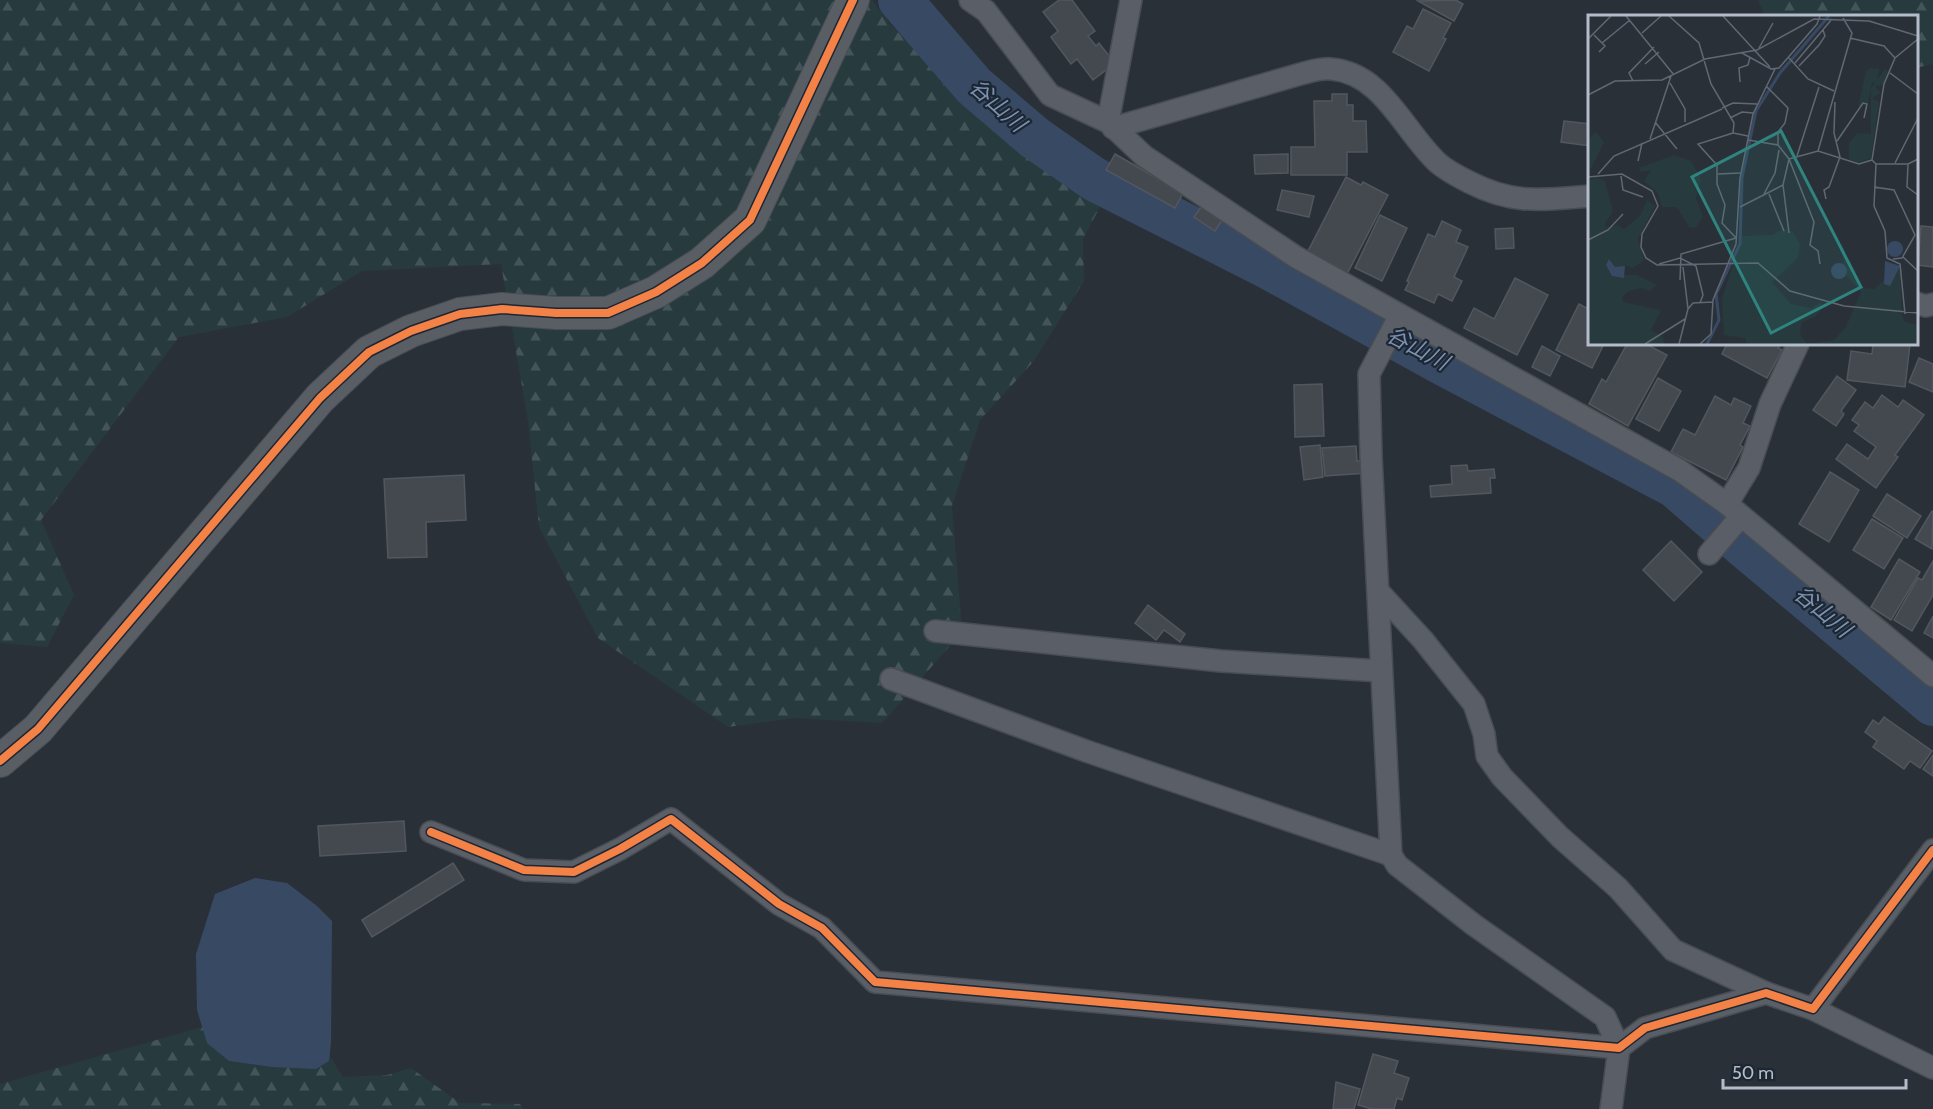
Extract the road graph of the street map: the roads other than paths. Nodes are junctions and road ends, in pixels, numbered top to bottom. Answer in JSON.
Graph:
{"nodes":[{"id":1,"x":853,"y":0,"type":"edge"},
{"id":2,"x":970,"y":0,"type":"edge"},
{"id":3,"x":1131,"y":0,"type":"edge"},
{"id":4,"x":1110,"y":125,"type":"junction"},
{"id":5,"x":1588,"y":196,"type":"edge"},
{"id":6,"x":1918,"y":303,"type":"edge"},
{"id":7,"x":1933,"y":304,"type":"edge"},
{"id":8,"x":1400,"y":316,"type":"junction"},
{"id":9,"x":1798,"y":345,"type":"edge"},
{"id":10,"x":1734,"y":510,"type":"junction"},
{"id":11,"x":1709,"y":554,"type":"dead end"},
{"id":12,"x":1378,"y":591,"type":"junction"},
{"id":13,"x":935,"y":631,"type":"dead end"},
{"id":14,"x":1382,"y":671,"type":"junction"},
{"id":15,"x":1933,"y":676,"type":"edge"},
{"id":16,"x":891,"y":679,"type":"dead end"},
{"id":17,"x":0,"y":761,"type":"edge"},
{"id":18,"x":431,"y":831,"type":"dead end"},
{"id":19,"x":1933,"y":850,"type":"edge"},
{"id":20,"x":1391,"y":855,"type":"junction"},
{"id":21,"x":1766,"y":993,"type":"junction"},
{"id":22,"x":1813,"y":1009,"type":"junction"},
{"id":23,"x":1619,"y":1048,"type":"junction"},
{"id":24,"x":1933,"y":1068,"type":"edge"},
{"id":25,"x":1611,"y":1109,"type":"edge"}],
"edges":[{"from":1,"to":17,"type":"street"},
{"from":2,"to":4,"type":"street"},
{"from":3,"to":4,"type":"street"},
{"from":4,"to":5,"type":"street"},
{"from":4,"to":8,"type":"street"},
{"from":6,"to":7,"type":"street"},
{"from":8,"to":10,"type":"street"},
{"from":8,"to":12,"type":"street"},
{"from":9,"to":10,"type":"street"},
{"from":10,"to":11,"type":"street"},
{"from":10,"to":15,"type":"street"},
{"from":12,"to":14,"type":"street"},
{"from":12,"to":21,"type":"street"},
{"from":13,"to":14,"type":"street"},
{"from":14,"to":20,"type":"street"},
{"from":16,"to":20,"type":"street"},
{"from":18,"to":23,"type":"street"},
{"from":19,"to":22,"type":"street"},
{"from":20,"to":23,"type":"street"},
{"from":21,"to":22,"type":"street"},
{"from":21,"to":23,"type":"street"},
{"from":22,"to":24,"type":"street"},
{"from":23,"to":25,"type":"street"}]}
